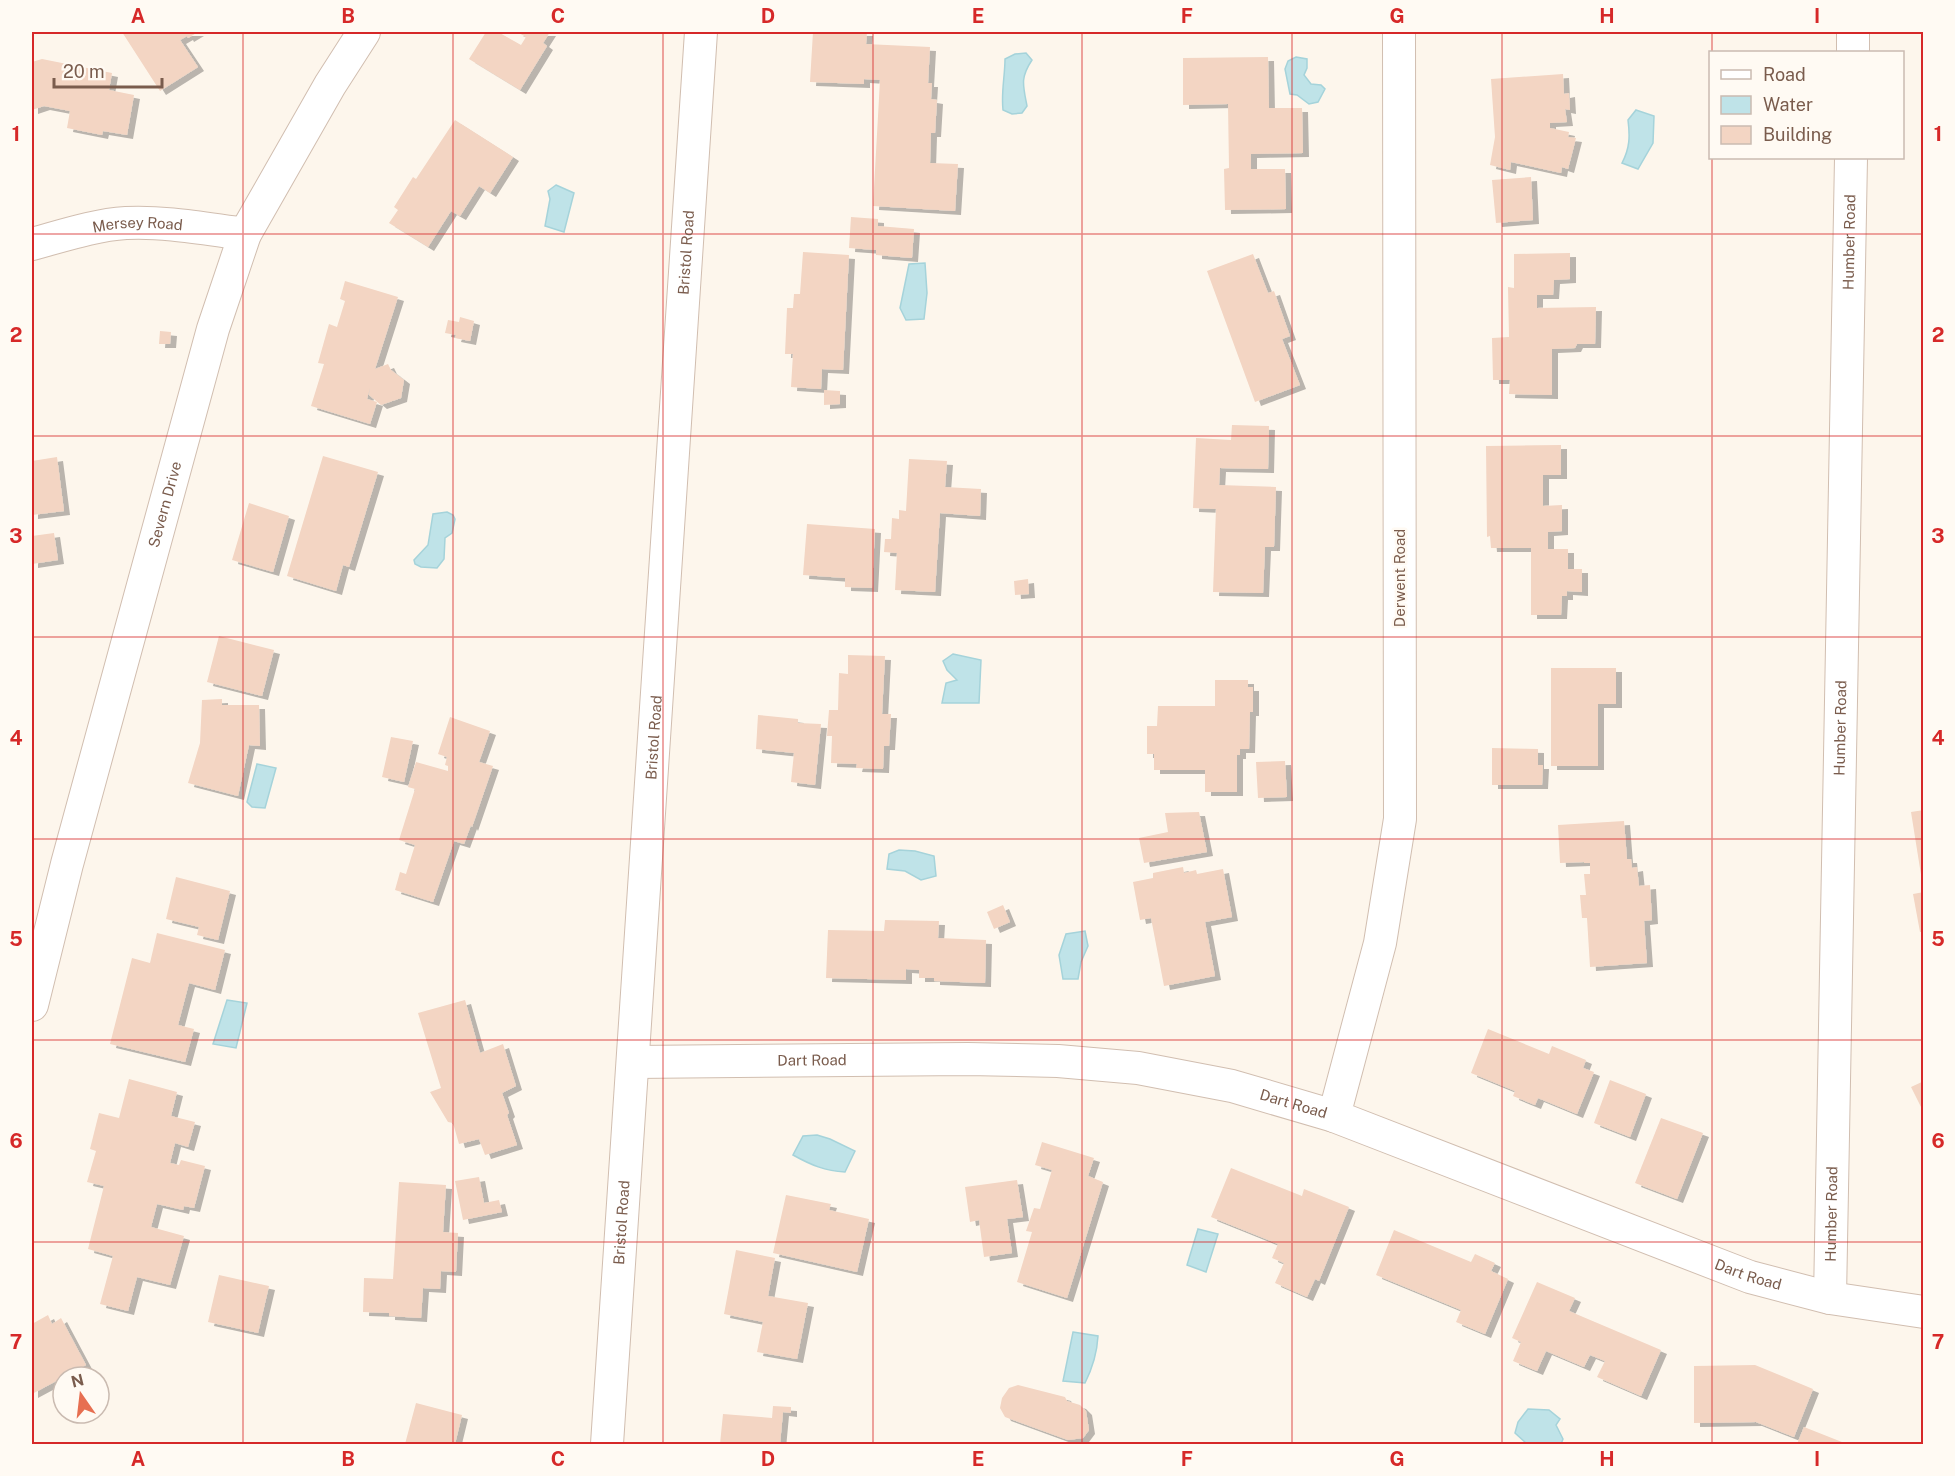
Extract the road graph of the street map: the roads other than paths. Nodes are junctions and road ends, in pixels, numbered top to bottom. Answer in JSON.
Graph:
{"nodes":[{"id":1,"x":364,"y":32,"type":"edge"},
{"id":2,"x":701,"y":32,"type":"edge"},
{"id":3,"x":1400,"y":32,"type":"edge"},
{"id":4,"x":1853,"y":32,"type":"edge"},
{"id":5,"x":1853,"y":51,"type":"edge"},
{"id":6,"x":1851,"y":159,"type":"edge"},
{"id":7,"x":245,"y":234,"type":"junction"},
{"id":8,"x":32,"y":244,"type":"edge"},
{"id":9,"x":33,"y":992,"type":"edge"},
{"id":10,"x":634,"y":1062,"type":"junction"},
{"id":11,"x":1334,"y":1116,"type":"junction"},
{"id":12,"x":1830,"y":1298,"type":"junction"},
{"id":13,"x":1923,"y":1312,"type":"edge"},
{"id":14,"x":607,"y":1444,"type":"edge"}],
"edges":[{"from":1,"to":7,"type":"street","name":"Severn Drive"},
{"from":2,"to":10,"type":"street","name":"Bristol Road"},
{"from":3,"to":11,"type":"street","name":"Derwent Road"},
{"from":4,"to":5,"type":"street"},
{"from":6,"to":12,"type":"street","name":"Humber Road"},
{"from":7,"to":8,"type":"street","name":"Mersey Road"},
{"from":7,"to":9,"type":"street","name":"Severn Drive"},
{"from":10,"to":11,"type":"street","name":"Dart Road"},
{"from":10,"to":14,"type":"street","name":"Bristol Road"},
{"from":11,"to":12,"type":"street","name":"Dart Road"},
{"from":12,"to":13,"type":"street","name":"Dart Road"}]}
